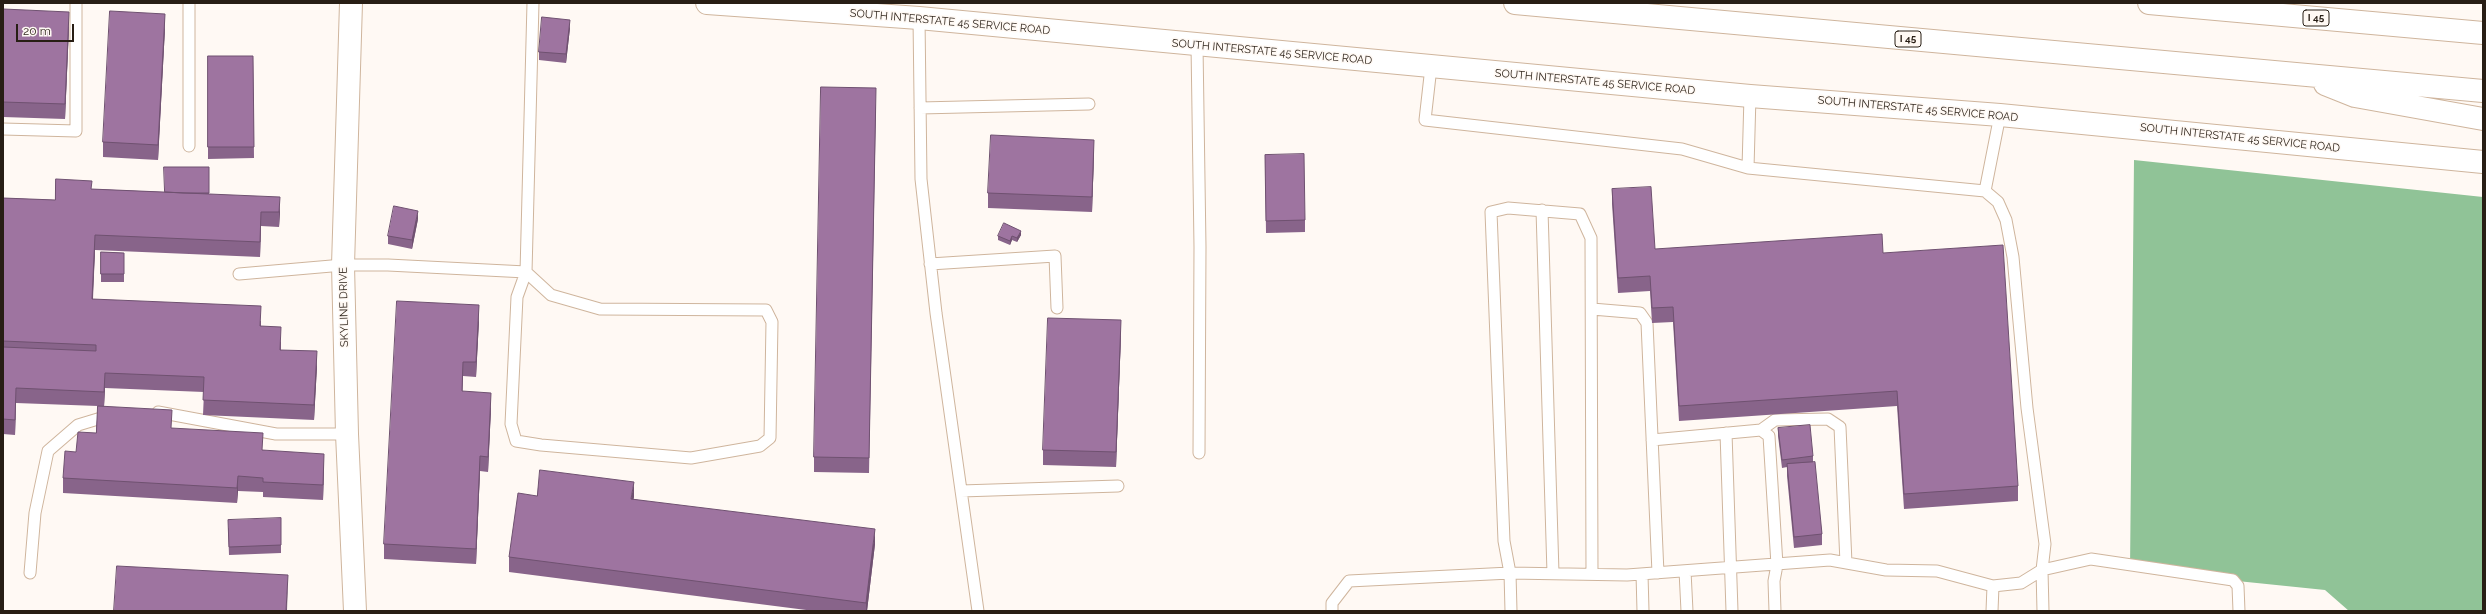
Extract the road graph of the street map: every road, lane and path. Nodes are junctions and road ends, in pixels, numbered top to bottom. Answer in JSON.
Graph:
{"nodes":[{"id":1,"x":76,"y":3,"type":"edge"},
{"id":2,"x":189,"y":3,"type":"edge"},
{"id":3,"x":351,"y":3,"type":"edge"},
{"id":4,"x":532,"y":3,"type":"edge"},
{"id":5,"x":707,"y":3,"type":"edge"},
{"id":6,"x":1515,"y":3,"type":"edge"},
{"id":7,"x":2149,"y":3,"type":"edge"},
{"id":8,"x":919,"y":18,"type":"junction"},
{"id":9,"x":2483,"y":33,"type":"edge"},
{"id":10,"x":1197,"y":45,"type":"junction"},
{"id":11,"x":1431,"y":67,"type":"junction"},
{"id":12,"x":2301,"y":74,"type":"junction"},
{"id":13,"x":2483,"y":91,"type":"edge"},
{"id":14,"x":1750,"y":96,"type":"junction"},
{"id":15,"x":1089,"y":104,"type":"dead end"},
{"id":16,"x":920,"y":108,"type":"junction"},
{"id":17,"x":2000,"y":115,"type":"junction"},
{"id":18,"x":2483,"y":120,"type":"edge"},
{"id":19,"x":3,"y":129,"type":"edge"},
{"id":20,"x":189,"y":146,"type":"dead end"},
{"id":21,"x":2483,"y":162,"type":"edge"},
{"id":22,"x":1748,"y":168,"type":"junction"},
{"id":23,"x":1985,"y":191,"type":"junction"},
{"id":24,"x":1542,"y":210,"type":"junction"},
{"id":25,"x":930,"y":264,"type":"junction"},
{"id":26,"x":343,"y":265,"type":"junction"},
{"id":27,"x":526,"y":272,"type":"junction"},
{"id":28,"x":239,"y":274,"type":"dead end"},
{"id":29,"x":1057,"y":308,"type":"dead end"},
{"id":30,"x":1592,"y":309,"type":"junction"},
{"id":31,"x":147,"y":412,"type":"edge"},
{"id":32,"x":119,"y":413,"type":"edge"},
{"id":33,"x":1761,"y":430,"type":"junction"},
{"id":34,"x":1726,"y":433,"type":"junction"},
{"id":35,"x":347,"y":434,"type":"junction"},
{"id":36,"x":1652,"y":440,"type":"junction"},
{"id":37,"x":1199,"y":453,"type":"dead end"},
{"id":38,"x":1118,"y":486,"type":"dead end"},
{"id":39,"x":961,"y":492,"type":"junction"},
{"id":40,"x":1846,"y":562,"type":"junction"},
{"id":41,"x":1777,"y":565,"type":"junction"},
{"id":42,"x":1731,"y":569,"type":"junction"},
{"id":43,"x":2042,"y":570,"type":"junction"},
{"id":44,"x":1685,"y":571,"type":"junction"},
{"id":45,"x":30,"y":573,"type":"dead end"},
{"id":46,"x":1510,"y":573,"type":"junction"},
{"id":47,"x":1658,"y":573,"type":"junction"},
{"id":48,"x":1553,"y":574,"type":"junction"},
{"id":49,"x":1592,"y":574,"type":"junction"},
{"id":50,"x":1642,"y":574,"type":"junction"},
{"id":51,"x":1993,"y":586,"type":"junction"},
{"id":52,"x":355,"y":611,"type":"edge"},
{"id":53,"x":978,"y":611,"type":"edge"},
{"id":54,"x":1332,"y":611,"type":"edge"},
{"id":55,"x":1511,"y":611,"type":"edge"},
{"id":56,"x":1643,"y":611,"type":"edge"},
{"id":57,"x":1687,"y":611,"type":"edge"},
{"id":58,"x":1732,"y":611,"type":"edge"},
{"id":59,"x":1775,"y":611,"type":"edge"},
{"id":60,"x":1992,"y":611,"type":"edge"},
{"id":61,"x":2043,"y":611,"type":"edge"},
{"id":62,"x":2239,"y":611,"type":"edge"}],
"edges":[{"from":1,"to":19,"type":"lane"},
{"from":2,"to":20,"type":"lane"},
{"from":3,"to":26,"type":"main road","name":"SKYLINE DRIVE"},
{"from":4,"to":27,"type":"lane"},
{"from":5,"to":8,"type":"main road","name":"SOUTH INTERSTATE 45 SERVICE ROAD"},
{"from":6,"to":12,"type":"main road","number":"I 45"},
{"from":7,"to":9,"type":"main road","number":"I 45"},
{"from":8,"to":10,"type":"main road","name":"SOUTH INTERSTATE 45 SERVICE ROAD"},
{"from":8,"to":16,"type":"lane"},
{"from":10,"to":11,"type":"main road","name":"SOUTH INTERSTATE 45 SERVICE ROAD"},
{"from":10,"to":37,"type":"lane"},
{"from":11,"to":14,"type":"main road","name":"SOUTH INTERSTATE 45 SERVICE ROAD"},
{"from":11,"to":22,"type":"lane"},
{"from":12,"to":13,"type":"main road","number":"I 45"},
{"from":12,"to":18,"type":"main road"},
{"from":14,"to":17,"type":"main road","name":"SOUTH INTERSTATE 45 SERVICE ROAD"},
{"from":14,"to":22,"type":"lane"},
{"from":15,"to":16,"type":"lane"},
{"from":16,"to":25,"type":"lane"},
{"from":17,"to":21,"type":"main road","name":"SOUTH INTERSTATE 45 SERVICE ROAD"},
{"from":17,"to":23,"type":"lane"},
{"from":22,"to":23,"type":"lane"},
{"from":23,"to":43,"type":"lane"},
{"from":24,"to":30,"type":"lane"},
{"from":24,"to":46,"type":"lane"},
{"from":24,"to":48,"type":"lane"},
{"from":25,"to":29,"type":"lane"},
{"from":25,"to":39,"type":"lane"},
{"from":26,"to":27,"type":"lane"},
{"from":26,"to":28,"type":"lane"},
{"from":26,"to":35,"type":"main road","name":"SKYLINE DRIVE"},
{"from":27,"to":27,"type":"lane"},
{"from":30,"to":36,"type":"lane"},
{"from":30,"to":49,"type":"lane"},
{"from":31,"to":35,"type":"lane"},
{"from":32,"to":45,"type":"lane"},
{"from":33,"to":34,"type":"lane"},
{"from":33,"to":40,"type":"lane"},
{"from":33,"to":41,"type":"lane"},
{"from":34,"to":36,"type":"lane"},
{"from":34,"to":42,"type":"lane"},
{"from":35,"to":52,"type":"main road","name":"SKYLINE DRIVE"},
{"from":36,"to":47,"type":"lane"},
{"from":38,"to":39,"type":"lane"},
{"from":39,"to":53,"type":"lane"},
{"from":40,"to":41,"type":"lane"},
{"from":40,"to":51,"type":"lane"},
{"from":41,"to":42,"type":"lane"},
{"from":41,"to":59,"type":"lane"},
{"from":42,"to":44,"type":"lane"},
{"from":42,"to":58,"type":"lane"},
{"from":43,"to":51,"type":"lane"},
{"from":43,"to":61,"type":"lane"},
{"from":43,"to":62,"type":"lane"},
{"from":44,"to":47,"type":"lane"},
{"from":44,"to":57,"type":"lane"},
{"from":46,"to":48,"type":"lane"},
{"from":46,"to":54,"type":"lane"},
{"from":46,"to":55,"type":"lane"},
{"from":47,"to":50,"type":"lane"},
{"from":48,"to":49,"type":"lane"},
{"from":49,"to":50,"type":"lane"},
{"from":50,"to":56,"type":"lane"},
{"from":51,"to":60,"type":"lane"}]}
